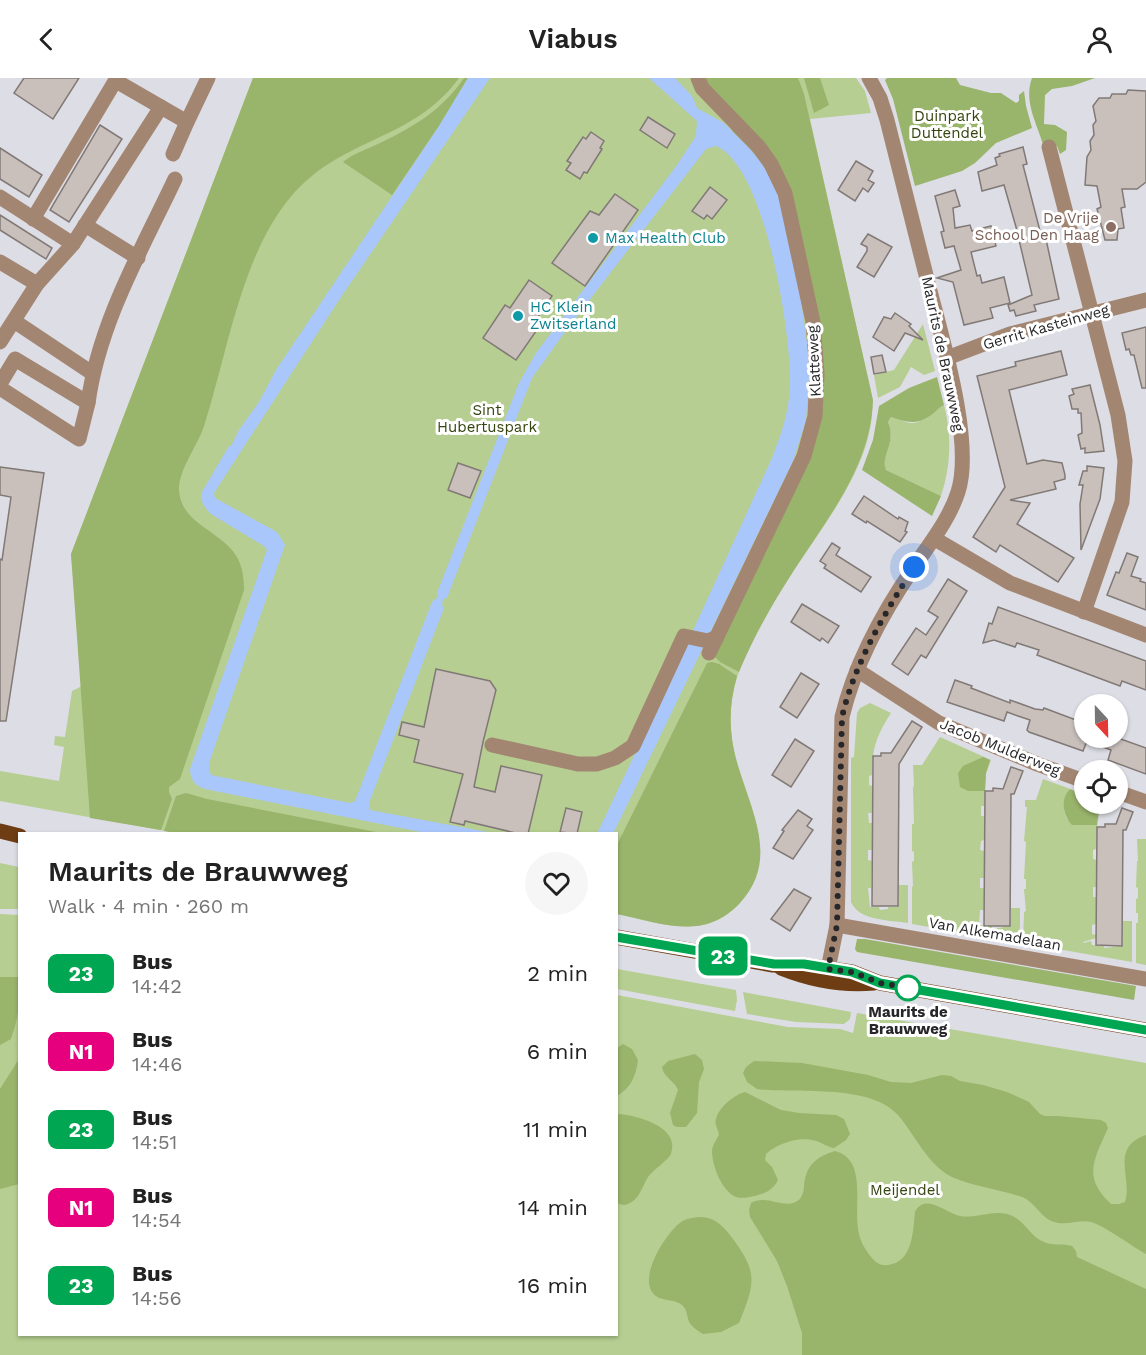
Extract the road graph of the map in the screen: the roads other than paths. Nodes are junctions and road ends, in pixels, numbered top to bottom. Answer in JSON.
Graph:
{"nodes":[{"id":1,"x":208,"y":78,"type":"edge"},
{"id":2,"x":698,"y":78,"type":"edge"},
{"id":3,"x":869,"y":78,"type":"edge"},
{"id":4,"x":116,"y":79,"type":"edge"},
{"id":5,"x":161,"y":107,"type":"junction"},
{"id":6,"x":187,"y":122,"type":"junction"},
{"id":7,"x":1049,"y":147,"type":"dead end"},
{"id":8,"x":173,"y":154,"type":"dead end"},
{"id":9,"x":175,"y":179,"type":"dead end"},
{"id":10,"x":0,"y":197,"type":"edge"},
{"id":11,"x":33,"y":219,"type":"junction"},
{"id":12,"x":85,"y":225,"type":"junction"},
{"id":13,"x":73,"y":244,"type":"junction"},
{"id":14,"x":138,"y":258,"type":"junction"},
{"id":15,"x":0,"y":262,"type":"edge"},
{"id":16,"x":37,"y":284,"type":"junction"},
{"id":17,"x":1146,"y":300,"type":"edge"},
{"id":18,"x":1092,"y":313,"type":"junction"},
{"id":19,"x":14,"y":321,"type":"junction"},
{"id":20,"x":0,"y":342,"type":"edge"},
{"id":21,"x":946,"y":358,"type":"junction"},
{"id":22,"x":92,"y":373,"type":"junction"},
{"id":23,"x":0,"y":386,"type":"edge"},
{"id":24,"x":88,"y":403,"type":"junction"},
{"id":25,"x":935,"y":539,"type":"junction"},
{"id":26,"x":1084,"y":612,"type":"junction"},
{"id":27,"x":1146,"y":635,"type":"edge"},
{"id":28,"x":857,"y":670,"type":"junction"},
{"id":29,"x":492,"y":745,"type":"dead end"},
{"id":30,"x":1074,"y":777,"type":"edge"},
{"id":31,"x":1128,"y":796,"type":"edge"},
{"id":32,"x":1146,"y":802,"type":"edge"},
{"id":33,"x":0,"y":831,"type":"edge"},
{"id":34,"x":18,"y":836,"type":"edge"},
{"id":35,"x":837,"y":925,"type":"junction"},
{"id":36,"x":618,"y":937,"type":"edge"},
{"id":37,"x":774,"y":964,"type":"junction"},
{"id":38,"x":828,"y":969,"type":"junction"},
{"id":39,"x":1146,"y":979,"type":"edge"},
{"id":40,"x":880,"y":983,"type":"junction"},
{"id":41,"x":1146,"y":1030,"type":"edge"}],
"edges":[{"from":1,"to":6,"type":"street"},
{"from":2,"to":29,"type":"street","name":"Klatteweg"},
{"from":3,"to":21,"type":"street","name":"Maurits de Brauwweg"},
{"from":4,"to":5,"type":"street"},
{"from":4,"to":11,"type":"street"},
{"from":5,"to":6,"type":"street"},
{"from":5,"to":12,"type":"street"},
{"from":6,"to":8,"type":"street"},
{"from":7,"to":18,"type":"street"},
{"from":9,"to":14,"type":"street"},
{"from":10,"to":11,"type":"street"},
{"from":11,"to":13,"type":"street"},
{"from":12,"to":13,"type":"street"},
{"from":12,"to":14,"type":"street"},
{"from":13,"to":16,"type":"street"},
{"from":14,"to":22,"type":"street"},
{"from":15,"to":16,"type":"street"},
{"from":16,"to":19,"type":"street"},
{"from":17,"to":18,"type":"street","name":"Gerrit Kasteinweg"},
{"from":18,"to":21,"type":"street","name":"Gerrit Kasteinweg"},
{"from":18,"to":26,"type":"street"},
{"from":19,"to":20,"type":"street"},
{"from":19,"to":22,"type":"street"},
{"from":21,"to":25,"type":"street","name":"Maurits de Brauwweg"},
{"from":22,"to":24,"type":"street"},
{"from":23,"to":24,"type":"street"},
{"from":23,"to":24,"type":"street"},
{"from":25,"to":26,"type":"street"},
{"from":25,"to":28,"type":"street","name":"Maurits de Brauwweg"},
{"from":26,"to":27,"type":"street"},
{"from":28,"to":30,"type":"street","name":"Jacob Mulderweg"},
{"from":28,"to":35,"type":"street","name":"Maurits de Brauwweg"},
{"from":31,"to":32,"type":"street"},
{"from":33,"to":34,"type":"main road"},
{"from":35,"to":38,"type":"street","name":"Maurits de Brauwweg"},
{"from":35,"to":39,"type":"street","name":"Van Alkemadelaan"},
{"from":36,"to":37,"type":"main road"},
{"from":37,"to":38,"type":"main road"},
{"from":37,"to":40,"type":"main road"},
{"from":38,"to":40,"type":"main road"},
{"from":40,"to":41,"type":"main road"}]}
